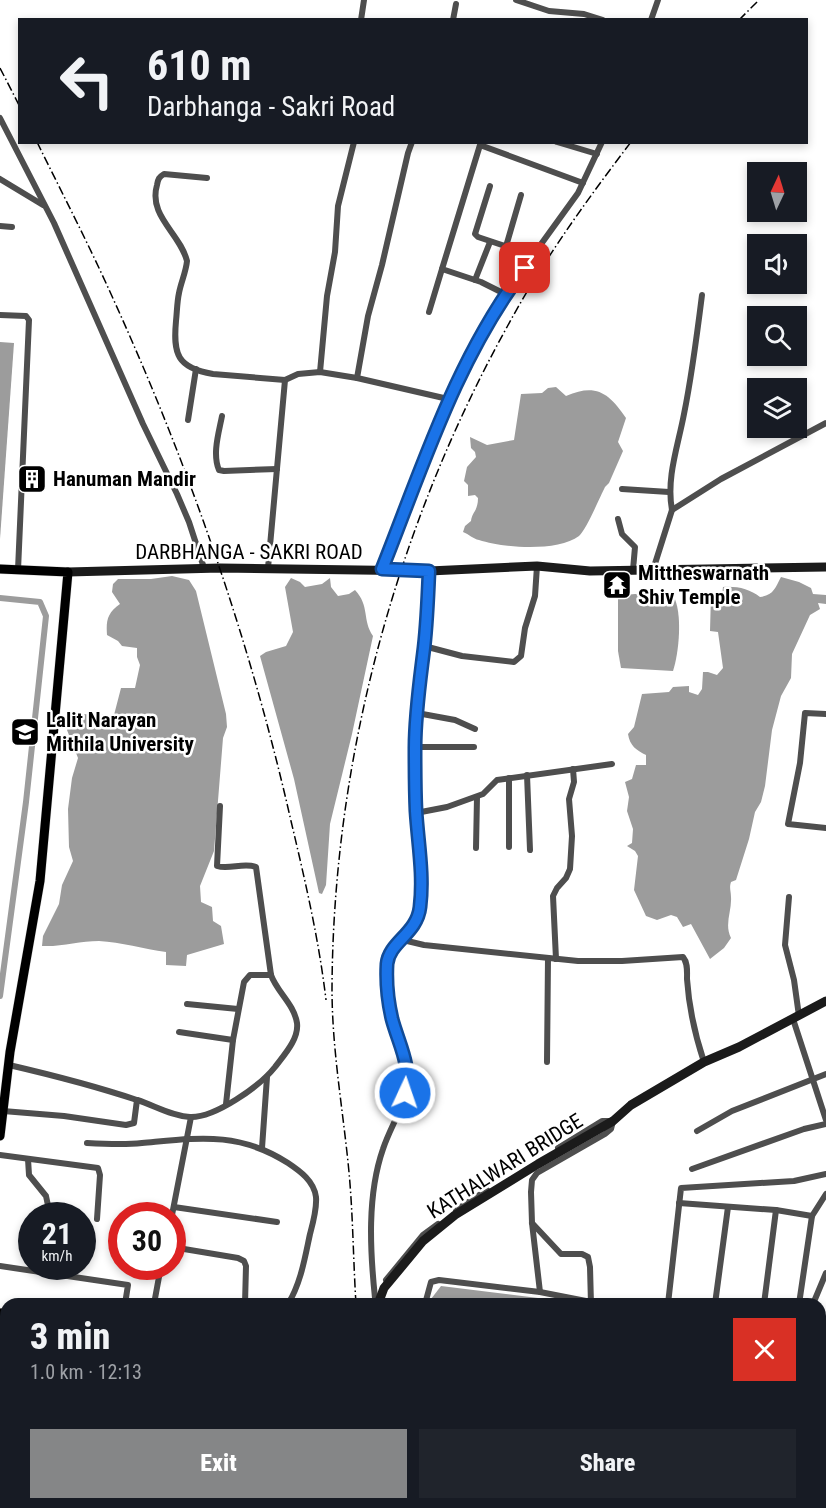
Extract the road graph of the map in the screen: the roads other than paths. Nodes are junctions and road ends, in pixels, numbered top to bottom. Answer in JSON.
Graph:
{"nodes":[{"id":1,"x":364,"y":0,"type":"edge"},
{"id":2,"x":516,"y":0,"type":"edge"},
{"id":3,"x":658,"y":0,"type":"edge"},
{"id":4,"x":456,"y":4,"type":"dead end"},
{"id":5,"x":361,"y":18,"type":"edge"},
{"id":6,"x":453,"y":18,"type":"edge"},
{"id":7,"x":597,"y":18,"type":"edge"},
{"id":8,"x":652,"y":18,"type":"edge"},
{"id":9,"x":0,"y":118,"type":"edge"},
{"id":10,"x":354,"y":144,"type":"edge"},
{"id":11,"x":411,"y":144,"type":"edge"},
{"id":12,"x":564,"y":144,"type":"edge"},
{"id":13,"x":601,"y":144,"type":"edge"},
{"id":14,"x":597,"y":154,"type":"junction"},
{"id":15,"x":207,"y":178,"type":"dead end"},
{"id":16,"x":0,"y":179,"type":"edge"},
{"id":17,"x":583,"y":183,"type":"junction"},
{"id":18,"x":490,"y":186,"type":"dead end"},
{"id":19,"x":521,"y":195,"type":"dead end"},
{"id":20,"x":44,"y":205,"type":"junction"},
{"id":21,"x":0,"y":226,"type":"edge"},
{"id":22,"x":12,"y":227,"type":"dead end"},
{"id":23,"x":490,"y":242,"type":"junction"},
{"id":24,"x":442,"y":268,"type":"junction"},
{"id":25,"x":475,"y":280,"type":"junction"},
{"id":26,"x":504,"y":294,"type":"junction"},
{"id":27,"x":702,"y":295,"type":"dead end"},
{"id":28,"x":429,"y":312,"type":"dead end"},
{"id":29,"x":0,"y":315,"type":"edge"},
{"id":30,"x":196,"y":369,"type":"junction"},
{"id":31,"x":320,"y":372,"type":"junction"},
{"id":32,"x":357,"y":378,"type":"junction"},
{"id":33,"x":285,"y":380,"type":"junction"},
{"id":34,"x":448,"y":399,"type":"junction"},
{"id":35,"x":222,"y":416,"type":"dead end"},
{"id":36,"x":188,"y":420,"type":"dead end"},
{"id":37,"x":826,"y":423,"type":"edge"},
{"id":38,"x":278,"y":469,"type":"junction"},
{"id":39,"x":622,"y":489,"type":"dead end"},
{"id":40,"x":669,"y":492,"type":"junction"},
{"id":41,"x":672,"y":510,"type":"junction"},
{"id":42,"x":618,"y":519,"type":"dead end"},
{"id":43,"x":537,"y":566,"type":"junction"},
{"id":44,"x":826,"y":567,"type":"edge"},
{"id":45,"x":204,"y":568,"type":"junction"},
{"id":46,"x":268,"y":568,"type":"junction"},
{"id":47,"x":0,"y":569,"type":"edge"},
{"id":48,"x":382,"y":569,"type":"junction"},
{"id":49,"x":18,"y":570,"type":"junction"},
{"id":50,"x":633,"y":570,"type":"junction"},
{"id":51,"x":653,"y":570,"type":"junction"},
{"id":52,"x":429,"y":571,"type":"junction"},
{"id":53,"x":68,"y":572,"type":"junction"},
{"id":54,"x":424,"y":646,"type":"junction"},
{"id":55,"x":417,"y":713,"type":"junction"},
{"id":56,"x":826,"y":714,"type":"edge"},
{"id":57,"x":475,"y":729,"type":"dead end"},
{"id":58,"x":415,"y":747,"type":"junction"},
{"id":59,"x":474,"y":747,"type":"dead end"},
{"id":60,"x":612,"y":764,"type":"dead end"},
{"id":61,"x":573,"y":769,"type":"junction"},
{"id":62,"x":527,"y":775,"type":"junction"},
{"id":63,"x":509,"y":778,"type":"junction"},
{"id":64,"x":477,"y":797,"type":"junction"},
{"id":65,"x":220,"y":806,"type":"dead end"},
{"id":66,"x":416,"y":813,"type":"junction"},
{"id":67,"x":826,"y":828,"type":"edge"},
{"id":68,"x":509,"y":847,"type":"dead end"},
{"id":69,"x":476,"y":848,"type":"dead end"},
{"id":70,"x":530,"y":850,"type":"dead end"},
{"id":71,"x":789,"y":897,"type":"dead end"},
{"id":72,"x":403,"y":940,"type":"junction"},
{"id":73,"x":548,"y":958,"type":"junction"},
{"id":74,"x":556,"y":959,"type":"junction"},
{"id":75,"x":271,"y":975,"type":"junction"},
{"id":76,"x":826,"y":1001,"type":"edge"},
{"id":77,"x":187,"y":1004,"type":"dead end"},
{"id":78,"x":238,"y":1009,"type":"junction"},
{"id":79,"x":796,"y":1018,"type":"junction"},
{"id":80,"x":178,"y":1032,"type":"dead end"},
{"id":81,"x":233,"y":1040,"type":"junction"},
{"id":82,"x":547,"y":1062,"type":"dead end"},
{"id":83,"x":704,"y":1062,"type":"junction"},
{"id":84,"x":9,"y":1065,"type":"junction"},
{"id":85,"x":826,"y":1074,"type":"edge"},
{"id":86,"x":267,"y":1077,"type":"junction"},
{"id":87,"x":811,"y":1079,"type":"junction"},
{"id":88,"x":137,"y":1100,"type":"junction"},
{"id":89,"x":226,"y":1104,"type":"junction"},
{"id":90,"x":3,"y":1111,"type":"junction"},
{"id":91,"x":191,"y":1117,"type":"junction"},
{"id":92,"x":613,"y":1121,"type":"junction"},
{"id":93,"x":826,"y":1122,"type":"edge"},
{"id":94,"x":697,"y":1131,"type":"dead end"},
{"id":95,"x":0,"y":1136,"type":"edge"},
{"id":96,"x":187,"y":1138,"type":"junction"},
{"id":97,"x":87,"y":1143,"type":"dead end"},
{"id":98,"x":262,"y":1148,"type":"junction"},
{"id":99,"x":0,"y":1155,"type":"edge"},
{"id":100,"x":28,"y":1159,"type":"junction"},
{"id":101,"x":692,"y":1169,"type":"dead end"},
{"id":102,"x":826,"y":1174,"type":"edge"},
{"id":103,"x":826,"y":1194,"type":"edge"},
{"id":104,"x":47,"y":1202,"type":"edge"},
{"id":105,"x":175,"y":1202,"type":"edge"},
{"id":106,"x":679,"y":1203,"type":"junction"},
{"id":107,"x":728,"y":1207,"type":"junction"},
{"id":108,"x":186,"y":1209,"type":"edge"},
{"id":109,"x":776,"y":1210,"type":"junction"},
{"id":110,"x":812,"y":1216,"type":"junction"},
{"id":111,"x":97,"y":1219,"type":"dead end"},
{"id":112,"x":277,"y":1222,"type":"dead end"},
{"id":113,"x":532,"y":1223,"type":"junction"},
{"id":114,"x":186,"y":1249,"type":"edge"},
{"id":115,"x":0,"y":1266,"type":"edge"},
{"id":116,"x":18,"y":1267,"type":"edge"},
{"id":117,"x":825,"y":1278,"type":"edge"},
{"id":118,"x":96,"y":1279,"type":"edge"},
{"id":119,"x":158,"y":1280,"type":"edge"},
{"id":120,"x":540,"y":1292,"type":"junction"},
{"id":121,"x":126,"y":1298,"type":"edge"},
{"id":122,"x":155,"y":1298,"type":"edge"},
{"id":123,"x":245,"y":1298,"type":"edge"},
{"id":124,"x":292,"y":1298,"type":"edge"},
{"id":125,"x":380,"y":1298,"type":"edge"},
{"id":126,"x":426,"y":1298,"type":"edge"},
{"id":127,"x":568,"y":1298,"type":"edge"},
{"id":128,"x":591,"y":1298,"type":"edge"},
{"id":129,"x":669,"y":1298,"type":"edge"},
{"id":130,"x":716,"y":1298,"type":"edge"},
{"id":131,"x":765,"y":1298,"type":"edge"},
{"id":132,"x":800,"y":1298,"type":"edge"},
{"id":133,"x":816,"y":1298,"type":"edge"}],
"edges":[{"from":1,"to":5,"type":"street"},
{"from":2,"to":7,"type":"street"},
{"from":3,"to":8,"type":"street"},
{"from":4,"to":6,"type":"street"},
{"from":9,"to":20,"type":"street"},
{"from":10,"to":31,"type":"street"},
{"from":11,"to":32,"type":"street"},
{"from":12,"to":14,"type":"street"},
{"from":13,"to":14,"type":"street"},
{"from":14,"to":17,"type":"street"},
{"from":15,"to":30,"type":"street"},
{"from":16,"to":20,"type":"street"},
{"from":17,"to":24,"type":"street"},
{"from":17,"to":26,"type":"street"},
{"from":18,"to":23,"type":"street"},
{"from":19,"to":23,"type":"street"},
{"from":20,"to":45,"type":"street"},
{"from":21,"to":22,"type":"street"},
{"from":23,"to":25,"type":"street"},
{"from":24,"to":25,"type":"street"},
{"from":24,"to":28,"type":"street"},
{"from":25,"to":26,"type":"street"},
{"from":26,"to":34,"type":"street"},
{"from":27,"to":40,"type":"street"},
{"from":29,"to":49,"type":"street"},
{"from":30,"to":33,"type":"street"},
{"from":30,"to":36,"type":"street"},
{"from":31,"to":32,"type":"street"},
{"from":31,"to":33,"type":"street"},
{"from":32,"to":34,"type":"street"},
{"from":33,"to":38,"type":"street"},
{"from":34,"to":48,"type":"street"},
{"from":35,"to":38,"type":"street"},
{"from":37,"to":41,"type":"street"},
{"from":38,"to":46,"type":"street"},
{"from":39,"to":40,"type":"street"},
{"from":40,"to":41,"type":"street"},
{"from":41,"to":51,"type":"street"},
{"from":42,"to":50,"type":"street"},
{"from":43,"to":50,"type":"main road","name":"DARBHANGA - SAKRI ROAD"},
{"from":43,"to":52,"type":"main road","name":"DARBHANGA - SAKRI ROAD"},
{"from":43,"to":54,"type":"street"},
{"from":44,"to":51,"type":"main road","name":"DARBHANGA - SAKRI ROAD"},
{"from":45,"to":46,"type":"main road","name":"DARBHANGA - SAKRI ROAD"},
{"from":45,"to":53,"type":"main road","name":"DARBHANGA - SAKRI ROAD"},
{"from":46,"to":48,"type":"main road","name":"DARBHANGA - SAKRI ROAD"},
{"from":47,"to":49,"type":"main road"},
{"from":48,"to":52,"type":"main road","name":"DARBHANGA - SAKRI ROAD"},
{"from":49,"to":53,"type":"main road"},
{"from":50,"to":51,"type":"main road","name":"DARBHANGA - SAKRI ROAD"},
{"from":52,"to":54,"type":"street"},
{"from":53,"to":84,"type":"main road"},
{"from":54,"to":55,"type":"street"},
{"from":55,"to":57,"type":"street"},
{"from":55,"to":58,"type":"street"},
{"from":56,"to":67,"type":"street"},
{"from":58,"to":59,"type":"street"},
{"from":58,"to":66,"type":"street"},
{"from":60,"to":61,"type":"street"},
{"from":61,"to":62,"type":"street"},
{"from":61,"to":74,"type":"street"},
{"from":62,"to":63,"type":"street"},
{"from":62,"to":70,"type":"street"},
{"from":63,"to":64,"type":"street"},
{"from":63,"to":68,"type":"street"},
{"from":64,"to":66,"type":"street"},
{"from":64,"to":69,"type":"street"},
{"from":65,"to":75,"type":"street"},
{"from":66,"to":72,"type":"street"},
{"from":71,"to":79,"type":"street"},
{"from":72,"to":73,"type":"street"},
{"from":72,"to":92,"type":"street"},
{"from":73,"to":74,"type":"street"},
{"from":73,"to":82,"type":"street"},
{"from":74,"to":83,"type":"street"},
{"from":75,"to":78,"type":"street"},
{"from":75,"to":86,"type":"street"},
{"from":76,"to":79,"type":"main road","name":"KATHALWARI BRIDGE"},
{"from":77,"to":78,"type":"street"},
{"from":78,"to":81,"type":"street"},
{"from":79,"to":83,"type":"main road","name":"KATHALWARI BRIDGE"},
{"from":79,"to":87,"type":"street"},
{"from":80,"to":81,"type":"street"},
{"from":81,"to":89,"type":"street"},
{"from":83,"to":92,"type":"main road","name":"KATHALWARI BRIDGE"},
{"from":84,"to":88,"type":"street"},
{"from":84,"to":90,"type":"main road"},
{"from":85,"to":87,"type":"street"},
{"from":86,"to":89,"type":"street"},
{"from":86,"to":98,"type":"street"},
{"from":87,"to":93,"type":"street"},
{"from":87,"to":94,"type":"street"},
{"from":88,"to":90,"type":"street"},
{"from":88,"to":91,"type":"street"},
{"from":89,"to":91,"type":"street"},
{"from":90,"to":95,"type":"main road"},
{"from":91,"to":96,"type":"street"},
{"from":92,"to":113,"type":"street"},
{"from":92,"to":125,"type":"main road","name":"KATHALWARI BRIDGE"},
{"from":93,"to":101,"type":"street"},
{"from":96,"to":97,"type":"street"},
{"from":96,"to":98,"type":"street"},
{"from":96,"to":105,"type":"street"},
{"from":98,"to":124,"type":"street"},
{"from":99,"to":100,"type":"street"},
{"from":100,"to":104,"type":"street"},
{"from":100,"to":111,"type":"street"},
{"from":102,"to":106,"type":"street"},
{"from":103,"to":110,"type":"street"},
{"from":106,"to":107,"type":"street"},
{"from":106,"to":129,"type":"street"},
{"from":107,"to":109,"type":"street"},
{"from":107,"to":130,"type":"street"},
{"from":108,"to":112,"type":"street"},
{"from":109,"to":110,"type":"street"},
{"from":109,"to":131,"type":"street"},
{"from":110,"to":132,"type":"street"},
{"from":113,"to":120,"type":"street"},
{"from":113,"to":128,"type":"street"},
{"from":114,"to":123,"type":"street"},
{"from":115,"to":116,"type":"street"},
{"from":117,"to":133,"type":"street"},
{"from":118,"to":121,"type":"street"},
{"from":119,"to":122,"type":"street"},
{"from":120,"to":126,"type":"street"},
{"from":120,"to":127,"type":"street"}]}
